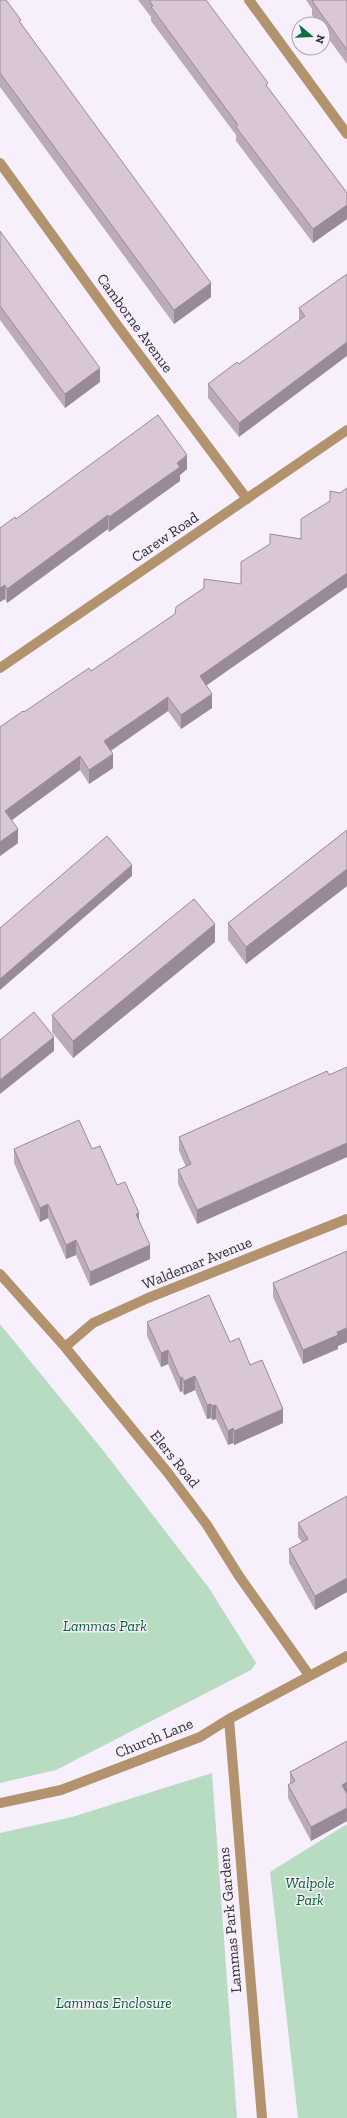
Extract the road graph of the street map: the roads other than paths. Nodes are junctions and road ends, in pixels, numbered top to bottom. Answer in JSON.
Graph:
{"nodes":[{"id":1,"x":249,"y":0,"type":"edge"},
{"id":2,"x":347,"y":134,"type":"edge"},
{"id":3,"x":0,"y":163,"type":"edge"},
{"id":4,"x":347,"y":430,"type":"edge"},
{"id":5,"x":247,"y":499,"type":"junction"},
{"id":6,"x":1,"y":666,"type":"edge"},
{"id":7,"x":347,"y":1219,"type":"edge"},
{"id":8,"x":0,"y":1274,"type":"edge"},
{"id":9,"x":64,"y":1347,"type":"junction"},
{"id":10,"x":347,"y":1656,"type":"edge"},
{"id":11,"x":309,"y":1675,"type":"junction"},
{"id":12,"x":229,"y":1719,"type":"junction"},
{"id":13,"x":0,"y":1803,"type":"edge"},
{"id":14,"x":262,"y":2118,"type":"edge"}],
"edges":[{"from":1,"to":2,"type":"street"},
{"from":3,"to":5,"type":"street","name":"Camborne Avenue"},
{"from":4,"to":5,"type":"street","name":"Carew Road"},
{"from":5,"to":6,"type":"street","name":"Carew Road"},
{"from":7,"to":9,"type":"street","name":"Waldemar Avenue"},
{"from":8,"to":9,"type":"street","name":"Elers Road"},
{"from":9,"to":11,"type":"street","name":"Elers Road"},
{"from":10,"to":11,"type":"street","name":"Church Lane"},
{"from":11,"to":12,"type":"street","name":"Church Lane"},
{"from":12,"to":13,"type":"street","name":"Church Lane"},
{"from":12,"to":14,"type":"street","name":"Lammas Park Gardens"}]}
